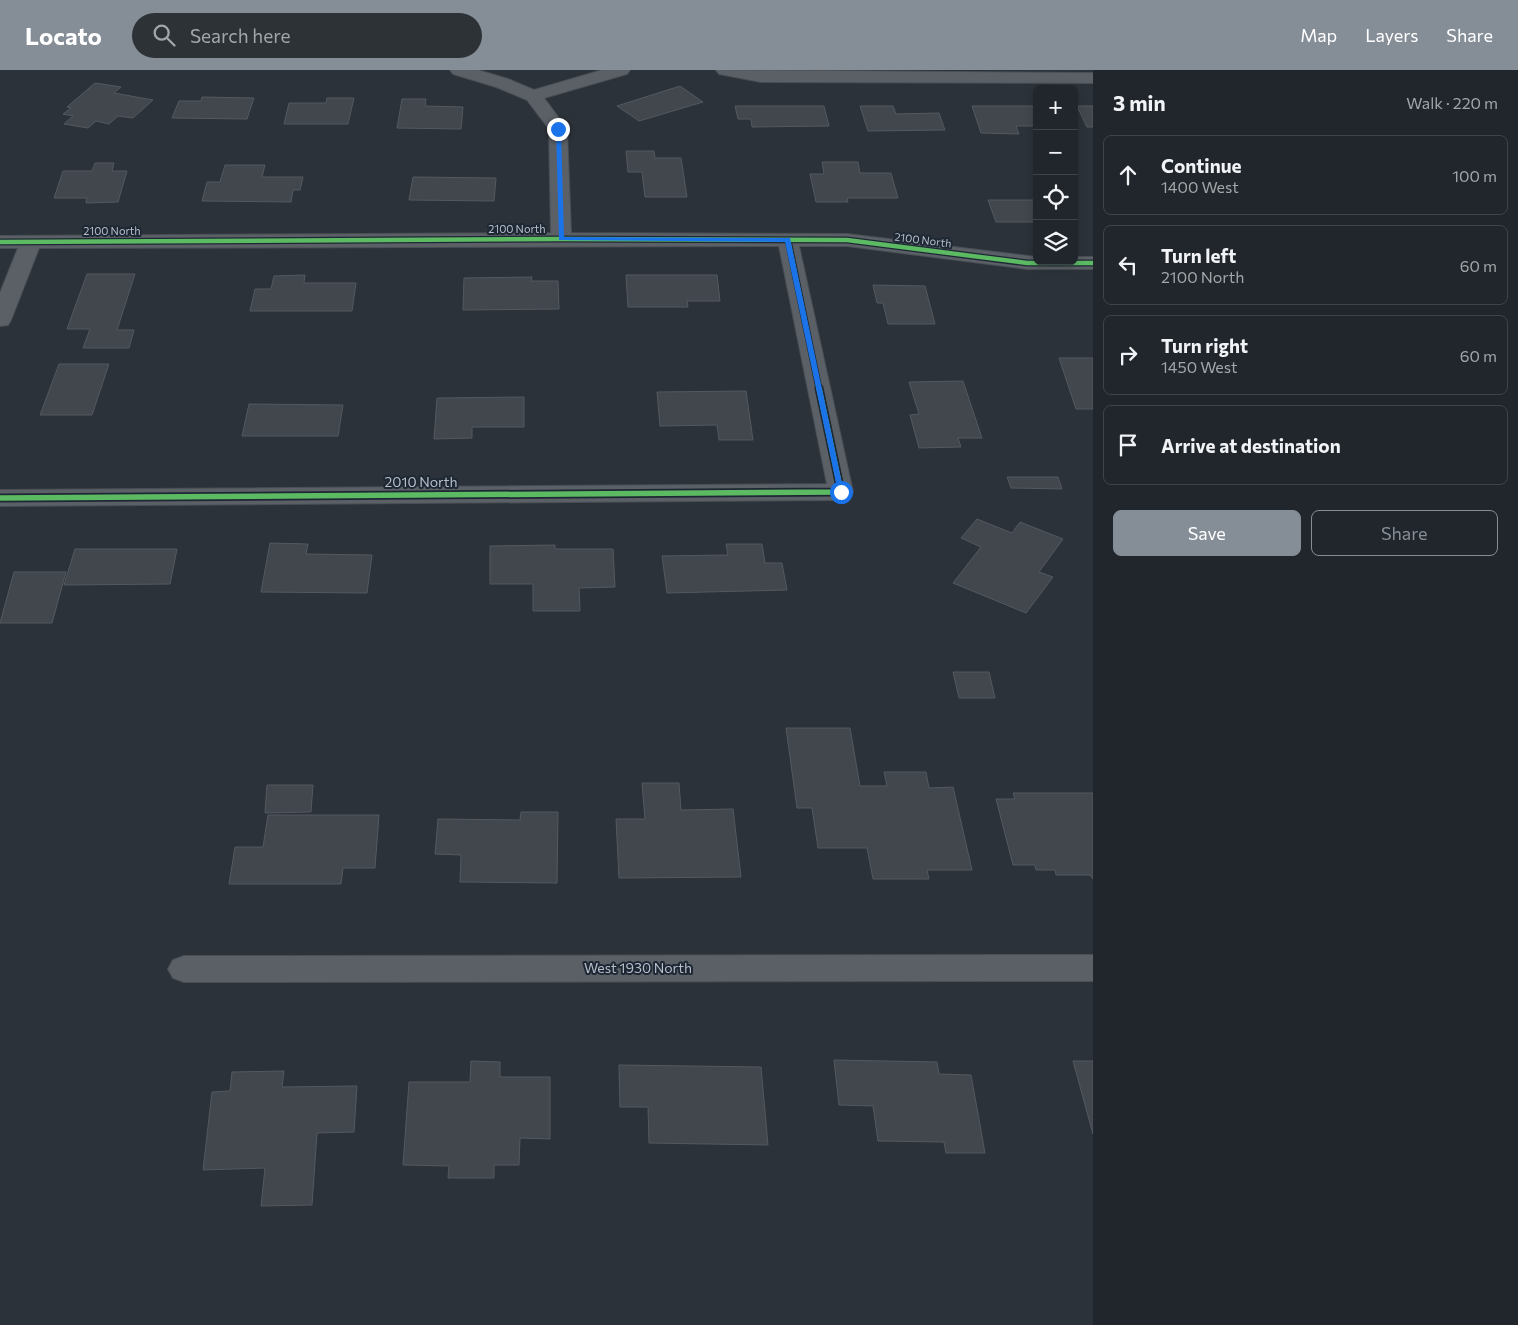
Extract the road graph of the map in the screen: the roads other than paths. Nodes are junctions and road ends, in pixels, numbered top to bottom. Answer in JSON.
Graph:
{"nodes":[{"id":1,"x":459,"y":70,"type":"edge"},
{"id":2,"x":622,"y":70,"type":"edge"},
{"id":3,"x":725,"y":70,"type":"edge"},
{"id":4,"x":1093,"y":78,"type":"edge"},
{"id":5,"x":533,"y":96,"type":"junction"},
{"id":6,"x":561,"y":239,"type":"junction"},
{"id":7,"x":788,"y":240,"type":"junction"},
{"id":8,"x":0,"y":242,"type":"edge"},
{"id":9,"x":31,"y":242,"type":"junction"},
{"id":10,"x":1093,"y":263,"type":"edge"},
{"id":11,"x":0,"y":320,"type":"edge"},
{"id":12,"x":0,"y":498,"type":"edge"},
{"id":13,"x":1093,"y":968,"type":"edge"},
{"id":14,"x":184,"y":969,"type":"dead end"}],
"edges":[{"from":1,"to":5,"type":"street"},
{"from":2,"to":5,"type":"street"},
{"from":3,"to":4,"type":"street"},
{"from":5,"to":6,"type":"street"},
{"from":6,"to":7,"type":"street","name":"2100 North"},
{"from":6,"to":9,"type":"street","name":"2100 North"},
{"from":7,"to":10,"type":"street","name":"2100 North"},
{"from":7,"to":12,"type":"street","name":"2010 North"},
{"from":8,"to":9,"type":"street","name":"2100 North"},
{"from":9,"to":11,"type":"street"},
{"from":13,"to":14,"type":"street","name":"West 1930 North"}]}
